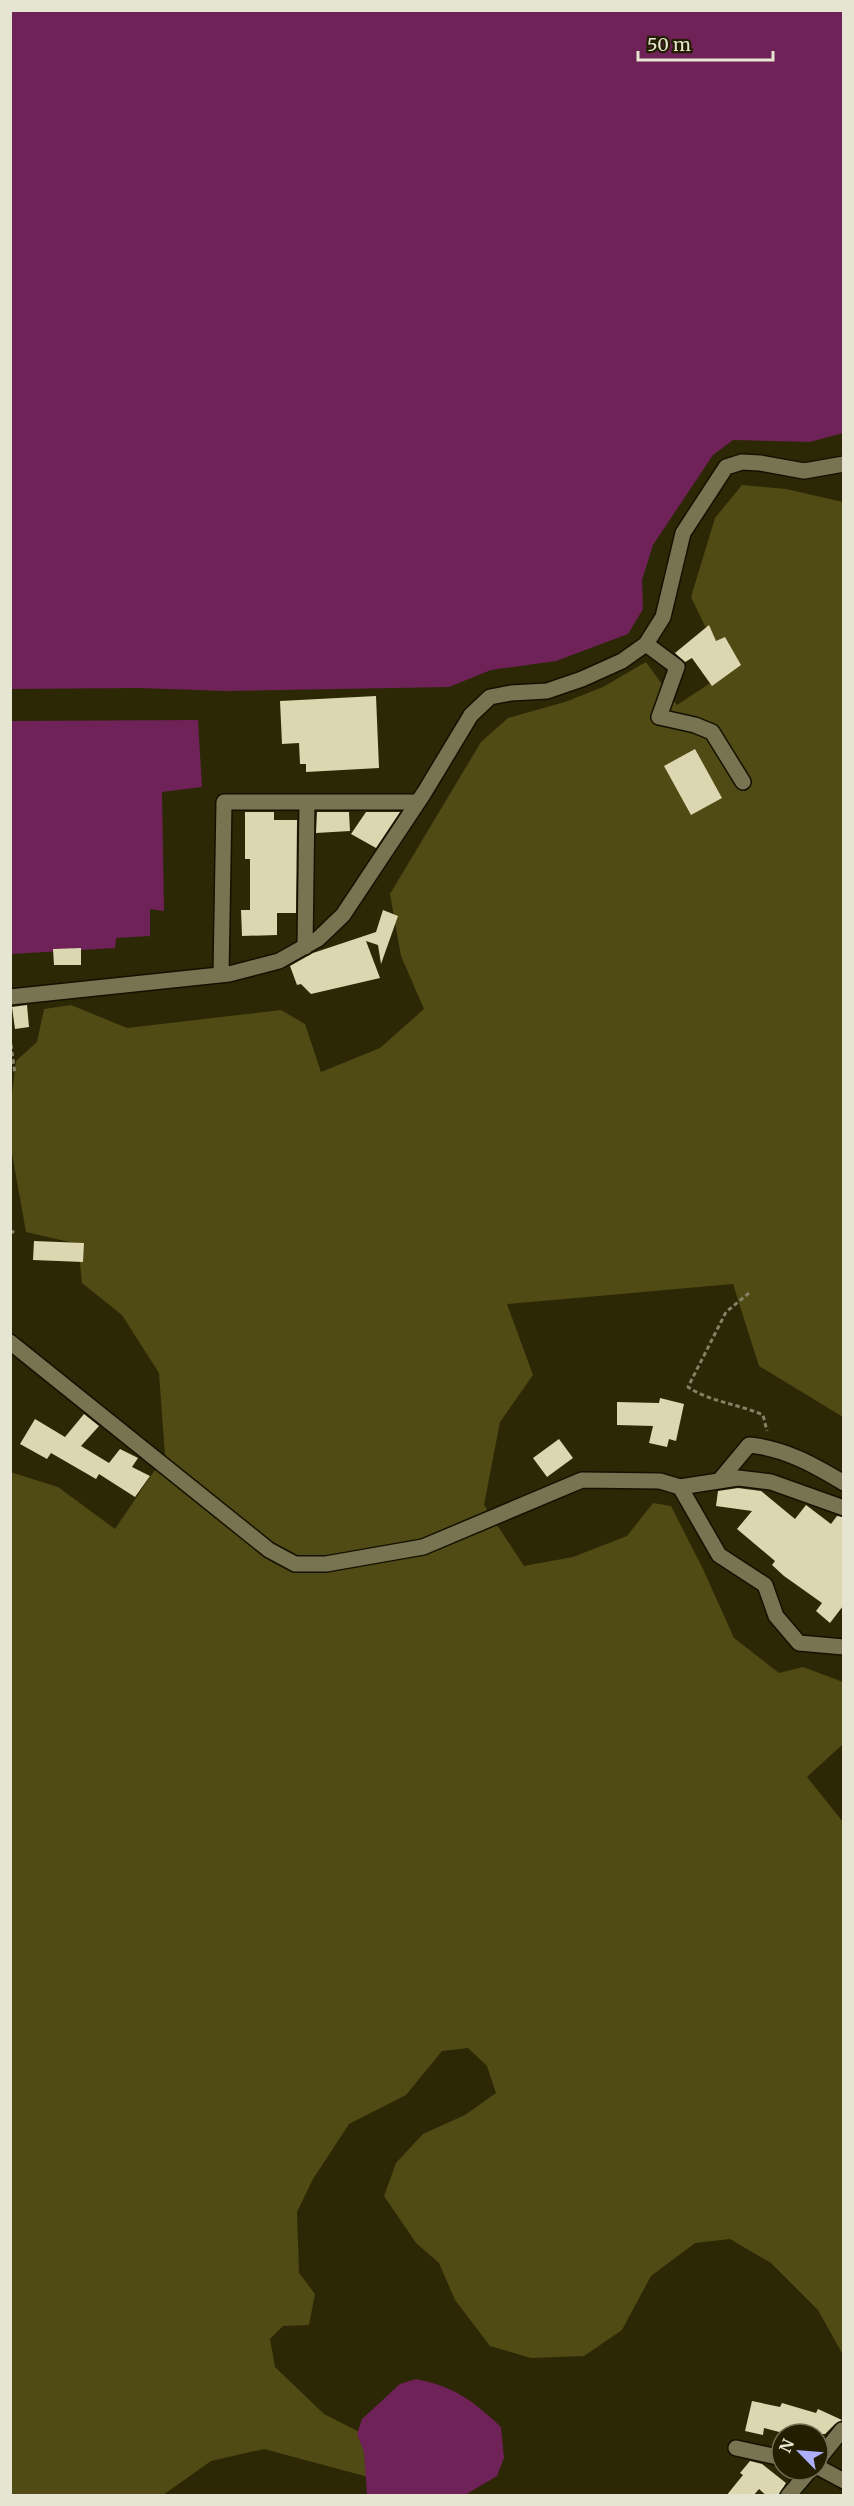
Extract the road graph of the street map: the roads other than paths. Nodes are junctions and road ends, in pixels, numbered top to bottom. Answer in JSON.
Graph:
{"nodes":[{"id":1,"x":843,"y":464,"type":"edge"},
{"id":2,"x":646,"y":644,"type":"junction"},
{"id":3,"x":743,"y":782,"type":"dead end"},
{"id":4,"x":307,"y":802,"type":"junction"},
{"id":5,"x":417,"y":802,"type":"junction"},
{"id":6,"x":304,"y":947,"type":"junction"},
{"id":7,"x":220,"y":975,"type":"junction"},
{"id":8,"x":10,"y":997,"type":"edge"},
{"id":9,"x":10,"y":1342,"type":"edge"},
{"id":10,"x":719,"y":1481,"type":"junction"},
{"id":11,"x":843,"y":1483,"type":"edge"},
{"id":12,"x":680,"y":1487,"type":"junction"},
{"id":13,"x":843,"y":1508,"type":"edge"},
{"id":14,"x":843,"y":1647,"type":"edge"},
{"id":15,"x":842,"y":2430,"type":"edge"},
{"id":16,"x":830,"y":2445,"type":"edge"},
{"id":17,"x":736,"y":2448,"type":"dead end"},
{"id":18,"x":770,"y":2455,"type":"edge"},
{"id":19,"x":800,"y":2482,"type":"edge"},
{"id":20,"x":788,"y":2496,"type":"edge"}],
"edges":[{"from":1,"to":2,"type":"street"},
{"from":2,"to":3,"type":"street"},
{"from":2,"to":5,"type":"street"},
{"from":4,"to":5,"type":"street"},
{"from":4,"to":6,"type":"street"},
{"from":4,"to":7,"type":"street"},
{"from":5,"to":6,"type":"street"},
{"from":6,"to":7,"type":"street"},
{"from":7,"to":8,"type":"street"},
{"from":9,"to":12,"type":"street"},
{"from":10,"to":11,"type":"street"},
{"from":10,"to":12,"type":"street"},
{"from":10,"to":13,"type":"street"},
{"from":12,"to":14,"type":"street"},
{"from":15,"to":16,"type":"street"},
{"from":17,"to":18,"type":"street"},
{"from":19,"to":20,"type":"street"}]}
